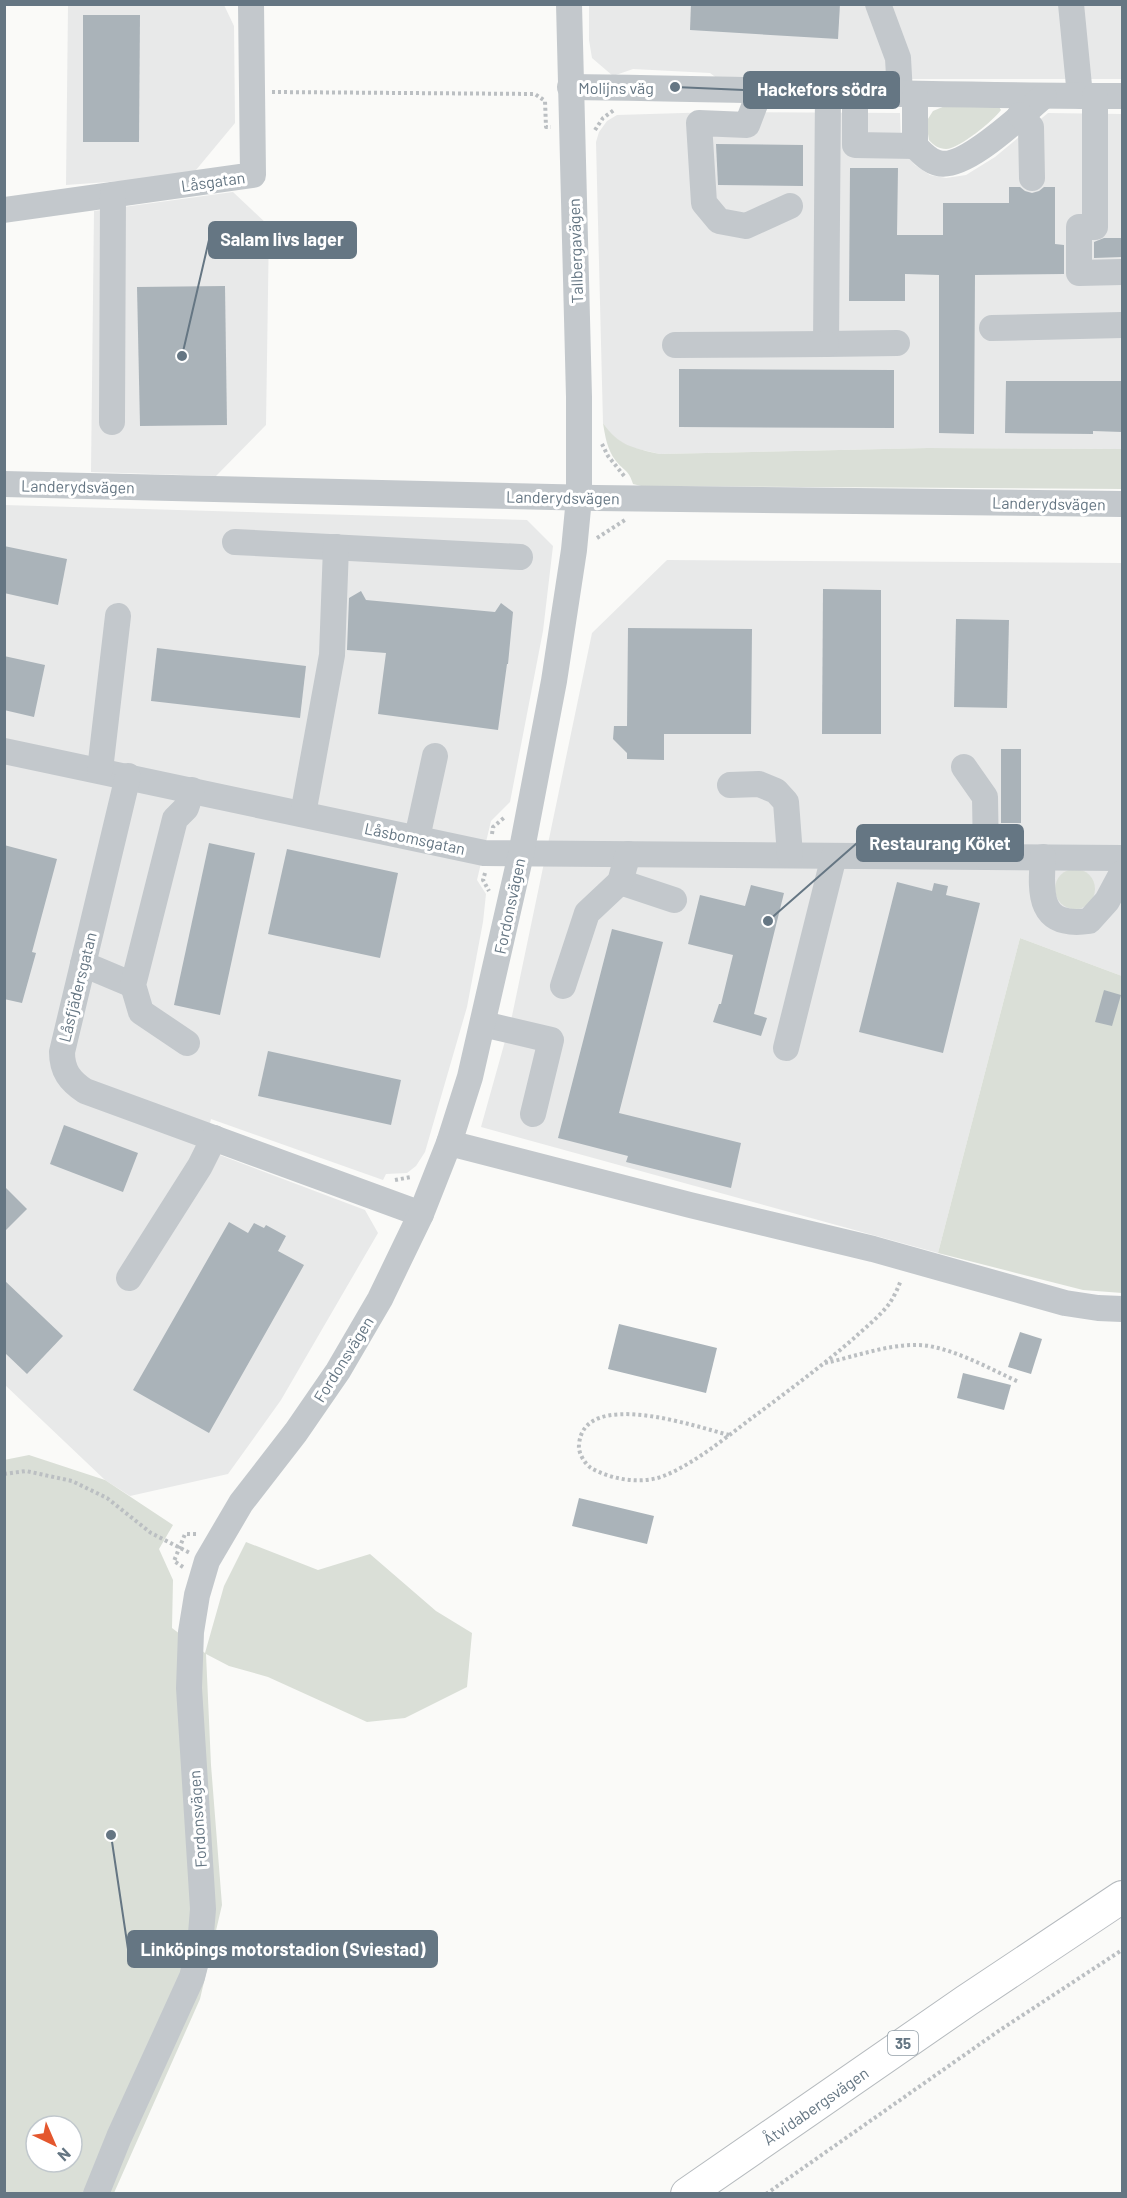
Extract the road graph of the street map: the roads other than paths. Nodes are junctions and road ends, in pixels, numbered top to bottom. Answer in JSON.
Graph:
{"nodes":[{"id":1,"x":251,"y":4,"type":"edge"},
{"id":2,"x":569,"y":4,"type":"edge"},
{"id":3,"x":878,"y":4,"type":"edge"},
{"id":4,"x":1071,"y":4,"type":"edge"},
{"id":5,"x":570,"y":87,"type":"junction"},
{"id":6,"x":760,"y":91,"type":"junction"},
{"id":7,"x":828,"y":93,"type":"junction"},
{"id":8,"x":855,"y":93,"type":"junction"},
{"id":9,"x":908,"y":94,"type":"junction"},
{"id":10,"x":1044,"y":96,"type":"junction"},
{"id":11,"x":1088,"y":96,"type":"junction"},
{"id":12,"x":1122,"y":96,"type":"edge"},
{"id":13,"x":1020,"y":115,"type":"junction"},
{"id":14,"x":915,"y":146,"type":"junction"},
{"id":15,"x":1032,"y":178,"type":"dead end"},
{"id":16,"x":113,"y":195,"type":"junction"},
{"id":17,"x":790,"y":206,"type":"dead end"},
{"id":18,"x":4,"y":210,"type":"edge"},
{"id":19,"x":1122,"y":273,"type":"edge"},
{"id":20,"x":1122,"y":325,"type":"edge"},
{"id":21,"x":992,"y":328,"type":"dead end"},
{"id":22,"x":897,"y":343,"type":"dead end"},
{"id":23,"x":826,"y":344,"type":"junction"},
{"id":24,"x":675,"y":345,"type":"dead end"},
{"id":25,"x":112,"y":423,"type":"dead end"},
{"id":26,"x":4,"y":484,"type":"edge"},
{"id":27,"x":579,"y":498,"type":"junction"},
{"id":28,"x":1122,"y":504,"type":"edge"},
{"id":29,"x":235,"y":542,"type":"dead end"},
{"id":30,"x":336,"y":547,"type":"junction"},
{"id":31,"x":520,"y":557,"type":"dead end"},
{"id":32,"x":118,"y":616,"type":"dead end"},
{"id":33,"x":4,"y":750,"type":"edge"},
{"id":34,"x":435,"y":756,"type":"dead end"},
{"id":35,"x":964,"y":767,"type":"dead end"},
{"id":36,"x":100,"y":770,"type":"junction"},
{"id":37,"x":128,"y":776,"type":"junction"},
{"id":38,"x":730,"y":785,"type":"dead end"},
{"id":39,"x":192,"y":790,"type":"junction"},
{"id":40,"x":303,"y":814,"type":"junction"},
{"id":41,"x":417,"y":838,"type":"junction"},
{"id":42,"x":521,"y":854,"type":"junction"},
{"id":43,"x":628,"y":854,"type":"junction"},
{"id":44,"x":790,"y":855,"type":"junction"},
{"id":45,"x":834,"y":856,"type":"junction"},
{"id":46,"x":986,"y":857,"type":"junction"},
{"id":47,"x":1042,"y":857,"type":"junction"},
{"id":48,"x":1122,"y":858,"type":"edge"},
{"id":49,"x":1122,"y":873,"type":"edge"},
{"id":50,"x":620,"y":882,"type":"junction"},
{"id":51,"x":674,"y":900,"type":"dead end"},
{"id":52,"x":83,"y":964,"type":"junction"},
{"id":53,"x":133,"y":986,"type":"junction"},
{"id":54,"x":563,"y":986,"type":"dead end"},
{"id":55,"x":483,"y":1024,"type":"junction"},
{"id":56,"x":187,"y":1043,"type":"dead end"},
{"id":57,"x":786,"y":1048,"type":"dead end"},
{"id":58,"x":533,"y":1114,"type":"dead end"},
{"id":59,"x":214,"y":1138,"type":"junction"},
{"id":60,"x":449,"y":1143,"type":"junction"},
{"id":61,"x":421,"y":1214,"type":"junction"},
{"id":62,"x":129,"y":1278,"type":"dead end"},
{"id":63,"x":1122,"y":1309,"type":"edge"},
{"id":64,"x":1122,"y":1897,"type":"edge"},
{"id":65,"x":1122,"y":1919,"type":"edge"},
{"id":66,"x":96,"y":2193,"type":"edge"},
{"id":67,"x":687,"y":2193,"type":"edge"},
{"id":68,"x":721,"y":2193,"type":"edge"}],
"edges":[{"from":1,"to":16,"type":"street","name":"Låsgatan"},
{"from":2,"to":5,"type":"street","name":"Tallbergavägen"},
{"from":3,"to":9,"type":"street"},
{"from":4,"to":11,"type":"street"},
{"from":5,"to":6,"type":"street","name":"Molijns väg"},
{"from":5,"to":27,"type":"street","name":"Tallbergavägen"},
{"from":6,"to":7,"type":"street","name":"Molijns väg"},
{"from":6,"to":17,"type":"street"},
{"from":7,"to":8,"type":"street","name":"Molijns väg"},
{"from":7,"to":23,"type":"street"},
{"from":8,"to":9,"type":"street","name":"Molijns väg"},
{"from":8,"to":14,"type":"street"},
{"from":9,"to":10,"type":"street","name":"Molijns väg"},
{"from":9,"to":14,"type":"street"},
{"from":10,"to":11,"type":"street","name":"Molijns väg"},
{"from":10,"to":13,"type":"street"},
{"from":11,"to":12,"type":"street","name":"Molijns väg"},
{"from":11,"to":19,"type":"street"},
{"from":13,"to":14,"type":"street"},
{"from":13,"to":15,"type":"street"},
{"from":16,"to":18,"type":"street","name":"Låsgatan"},
{"from":16,"to":25,"type":"street"},
{"from":20,"to":21,"type":"street"},
{"from":22,"to":23,"type":"street"},
{"from":23,"to":24,"type":"street"},
{"from":26,"to":27,"type":"street","name":"Landerydsvägen"},
{"from":27,"to":28,"type":"street","name":"Landerydsvägen"},
{"from":27,"to":42,"type":"street","name":"Fordonsvägen"},
{"from":29,"to":30,"type":"street"},
{"from":30,"to":31,"type":"street"},
{"from":30,"to":40,"type":"street"},
{"from":32,"to":36,"type":"street"},
{"from":33,"to":36,"type":"street","name":"Låsbomsgatan"},
{"from":34,"to":41,"type":"street"},
{"from":35,"to":46,"type":"street"},
{"from":36,"to":37,"type":"street","name":"Låsbomsgatan"},
{"from":37,"to":39,"type":"street","name":"Låsbomsgatan"},
{"from":37,"to":52,"type":"street","name":"Låsfjädersgatan"},
{"from":38,"to":44,"type":"street"},
{"from":39,"to":40,"type":"street","name":"Låsbomsgatan"},
{"from":39,"to":53,"type":"street"},
{"from":40,"to":41,"type":"street","name":"Låsbomsgatan"},
{"from":41,"to":42,"type":"street","name":"Låsbomsgatan"},
{"from":42,"to":43,"type":"street","name":"Låsbomsgatan"},
{"from":42,"to":55,"type":"street","name":"Fordonsvägen"},
{"from":43,"to":44,"type":"street","name":"Låsbomsgatan"},
{"from":43,"to":50,"type":"street"},
{"from":44,"to":45,"type":"street","name":"Låsbomsgatan"},
{"from":45,"to":46,"type":"street","name":"Låsbomsgatan"},
{"from":45,"to":57,"type":"street"},
{"from":46,"to":47,"type":"street","name":"Låsbomsgatan"},
{"from":47,"to":48,"type":"street","name":"Låsbomsgatan"},
{"from":47,"to":49,"type":"street"},
{"from":50,"to":51,"type":"street"},
{"from":50,"to":54,"type":"street"},
{"from":52,"to":53,"type":"street"},
{"from":52,"to":59,"type":"street","name":"Låsfjädersgatan"},
{"from":53,"to":56,"type":"street"},
{"from":55,"to":58,"type":"street"},
{"from":55,"to":60,"type":"street","name":"Fordonsvägen"},
{"from":59,"to":61,"type":"street","name":"Låsfjädersgatan"},
{"from":59,"to":62,"type":"street"},
{"from":60,"to":61,"type":"street","name":"Fordonsvägen"},
{"from":60,"to":63,"type":"street"},
{"from":61,"to":66,"type":"street","name":"Fordonsvägen"},
{"from":64,"to":67,"type":"main road","name":"Åtvidabergsvägen","number":"35"},
{"from":65,"to":68,"type":"main road","name":"Åtvidabergsvägen","number":"35"}]}
